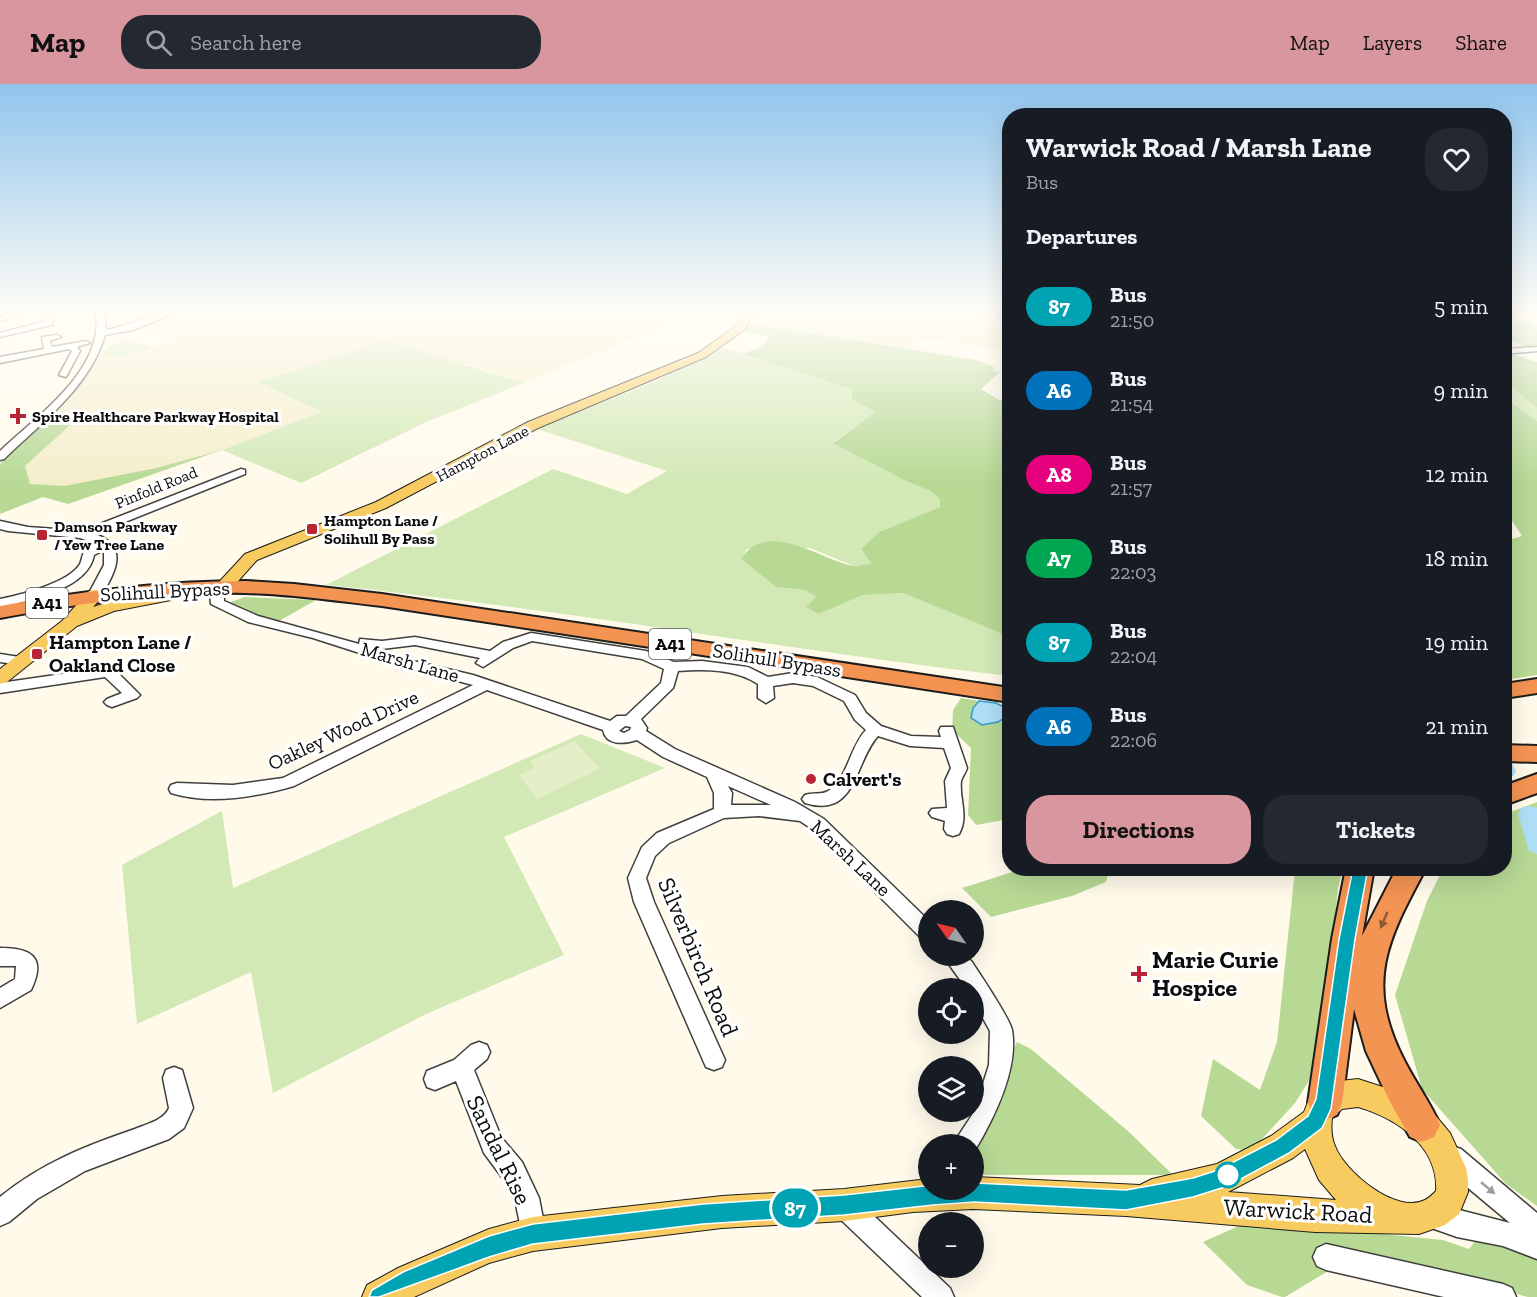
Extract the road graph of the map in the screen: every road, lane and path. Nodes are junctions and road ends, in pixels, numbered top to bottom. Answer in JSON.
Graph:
{"nodes":[{"id":1,"x":63,"y":371,"type":"edge"},
{"id":2,"x":85,"y":371,"type":"edge"},
{"id":3,"x":664,"y":371,"type":"edge"},
{"id":4,"x":61,"y":373,"type":"dead end"},
{"id":5,"x":0,"y":457,"type":"edge"},
{"id":6,"x":241,"y":472,"type":"dead end"},
{"id":7,"x":0,"y":525,"type":"edge"},
{"id":8,"x":31,"y":531,"type":"junction"},
{"id":9,"x":84,"y":534,"type":"junction"},
{"id":10,"x":0,"y":535,"type":"edge"},
{"id":11,"x":105,"y":545,"type":"junction"},
{"id":12,"x":225,"y":584,"type":"junction"},
{"id":13,"x":165,"y":596,"type":"junction"},
{"id":14,"x":92,"y":598,"type":"junction"},
{"id":15,"x":0,"y":603,"type":"edge"},
{"id":16,"x":0,"y":613,"type":"edge"},
{"id":17,"x":68,"y":624,"type":"junction"},
{"id":18,"x":369,"y":630,"type":"dead end"},
{"id":19,"x":0,"y":658,"type":"edge"},
{"id":20,"x":21,"y":661,"type":"junction"},
{"id":21,"x":672,"y":667,"type":"junction"},
{"id":22,"x":0,"y":678,"type":"edge"},
{"id":23,"x":486,"y":684,"type":"junction"},
{"id":24,"x":1537,"y":686,"type":"edge"},
{"id":25,"x":0,"y":688,"type":"edge"},
{"id":26,"x":1512,"y":690,"type":"edge"},
{"id":27,"x":1002,"y":694,"type":"edge"},
{"id":28,"x":112,"y":702,"type":"dead end"},
{"id":29,"x":634,"y":727,"type":"junction"},
{"id":30,"x":875,"y":730,"type":"junction"},
{"id":31,"x":1512,"y":740,"type":"edge"},
{"id":32,"x":1537,"y":740,"type":"edge"},
{"id":33,"x":1512,"y":753,"type":"edge"},
{"id":34,"x":1537,"y":754,"type":"edge"},
{"id":35,"x":714,"y":773,"type":"junction"},
{"id":36,"x":1537,"y":783,"type":"edge"},
{"id":37,"x":177,"y":789,"type":"dead end"},
{"id":38,"x":1512,"y":793,"type":"edge"},
{"id":39,"x":817,"y":807,"type":"junction"},
{"id":40,"x":722,"y":812,"type":"junction"},
{"id":41,"x":949,"y":820,"type":"dead end"},
{"id":42,"x":1359,"y":876,"type":"edge"},
{"id":43,"x":1407,"y":876,"type":"edge"},
{"id":44,"x":918,"y":922,"type":"edge"},
{"id":45,"x":0,"y":957,"type":"edge"},
{"id":46,"x":963,"y":966,"type":"edge"},
{"id":47,"x":0,"y":999,"type":"edge"},
{"id":48,"x":714,"y":1060,"type":"dead end"},
{"id":49,"x":174,"y":1078,"type":"dead end"},
{"id":50,"x":435,"y":1079,"type":"dead end"},
{"id":51,"x":1320,"y":1112,"type":"junction"},
{"id":52,"x":1422,"y":1125,"type":"junction"},
{"id":53,"x":971,"y":1134,"type":"edge"},
{"id":54,"x":1443,"y":1150,"type":"junction"},
{"id":55,"x":918,"y":1189,"type":"edge"},
{"id":56,"x":984,"y":1192,"type":"edge"},
{"id":57,"x":1126,"y":1200,"type":"junction"},
{"id":58,"x":844,"y":1205,"type":"junction"},
{"id":59,"x":0,"y":1213,"type":"edge"},
{"id":60,"x":1432,"y":1216,"type":"junction"},
{"id":61,"x":1399,"y":1217,"type":"junction"},
{"id":62,"x":1537,"y":1229,"type":"edge"},
{"id":63,"x":533,"y":1234,"type":"junction"},
{"id":64,"x":1537,"y":1246,"type":"edge"},
{"id":65,"x":1326,"y":1257,"type":"dead end"},
{"id":66,"x":379,"y":1297,"type":"edge"},
{"id":67,"x":941,"y":1297,"type":"edge"},
{"id":68,"x":1503,"y":1297,"type":"edge"}],
"edges":[{"from":1,"to":4,"type":"street"},
{"from":2,"to":5,"type":"street"},
{"from":3,"to":12,"type":"main road","name":"Hampton Lane"},
{"from":6,"to":9,"type":"street","name":"Pinfold Road"},
{"from":7,"to":8,"type":"street"},
{"from":8,"to":9,"type":"street"},
{"from":8,"to":10,"type":"street"},
{"from":9,"to":11,"type":"street"},
{"from":11,"to":14,"type":"street"},
{"from":11,"to":15,"type":"street"},
{"from":12,"to":13,"type":"highway","name":"Solihull Bypass","number":"A41"},
{"from":12,"to":14,"type":"highway","name":"Solihull Bypass","number":"A41"},
{"from":12,"to":23,"type":"street","name":"Marsh Lane"},
{"from":12,"to":27,"type":"highway","name":"Solihull Bypass","number":"A41"},
{"from":13,"to":14,"type":"highway","name":"Solihull Bypass","number":"A41"},
{"from":13,"to":17,"type":"main road"},
{"from":14,"to":16,"type":"highway","name":"Solihull Bypass","number":"A41"},
{"from":14,"to":17,"type":"main road"},
{"from":17,"to":20,"type":"main road"},
{"from":18,"to":21,"type":"street"},
{"from":19,"to":20,"type":"street"},
{"from":20,"to":22,"type":"main road"},
{"from":21,"to":29,"type":"street"},
{"from":21,"to":30,"type":"street"},
{"from":23,"to":29,"type":"street","name":"Marsh Lane"},
{"from":23,"to":37,"type":"street","name":"Oakley Wood Drive"},
{"from":24,"to":26,"type":"highway"},
{"from":25,"to":28,"type":"street"},
{"from":29,"to":35,"type":"street","name":"Marsh Lane"},
{"from":30,"to":39,"type":"street"},
{"from":30,"to":41,"type":"street"},
{"from":31,"to":32,"type":"highway"},
{"from":33,"to":34,"type":"highway"},
{"from":35,"to":39,"type":"street","name":"Marsh Lane"},
{"from":35,"to":40,"type":"street"},
{"from":36,"to":38,"type":"highway"},
{"from":39,"to":40,"type":"street","name":"Silverbirch Road"},
{"from":39,"to":44,"type":"street","name":"Marsh Lane"},
{"from":40,"to":48,"type":"street","name":"Silverbirch Road"},
{"from":42,"to":51,"type":"highway"},
{"from":43,"to":52,"type":"highway","one_way":true},
{"from":45,"to":47,"type":"street"},
{"from":46,"to":53,"type":"street"},
{"from":49,"to":59,"type":"street"},
{"from":50,"to":63,"type":"street","name":"Sandal Rise"},
{"from":51,"to":52,"type":"main road"},
{"from":51,"to":57,"type":"main road","name":"Warwick Road"},
{"from":51,"to":61,"type":"main road"},
{"from":52,"to":54,"type":"main road"},
{"from":54,"to":60,"type":"main road"},
{"from":54,"to":62,"type":"street","one_way":true},
{"from":55,"to":58,"type":"main road","name":"Warwick Road"},
{"from":56,"to":57,"type":"main road","name":"Warwick Road"},
{"from":57,"to":61,"type":"main road","name":"Warwick Road"},
{"from":58,"to":63,"type":"main road","name":"Warwick Road"},
{"from":58,"to":67,"type":"street"},
{"from":60,"to":61,"type":"main road"},
{"from":60,"to":64,"type":"street"},
{"from":63,"to":66,"type":"main road","name":"Warwick Road"},
{"from":65,"to":68,"type":"street"}]}
